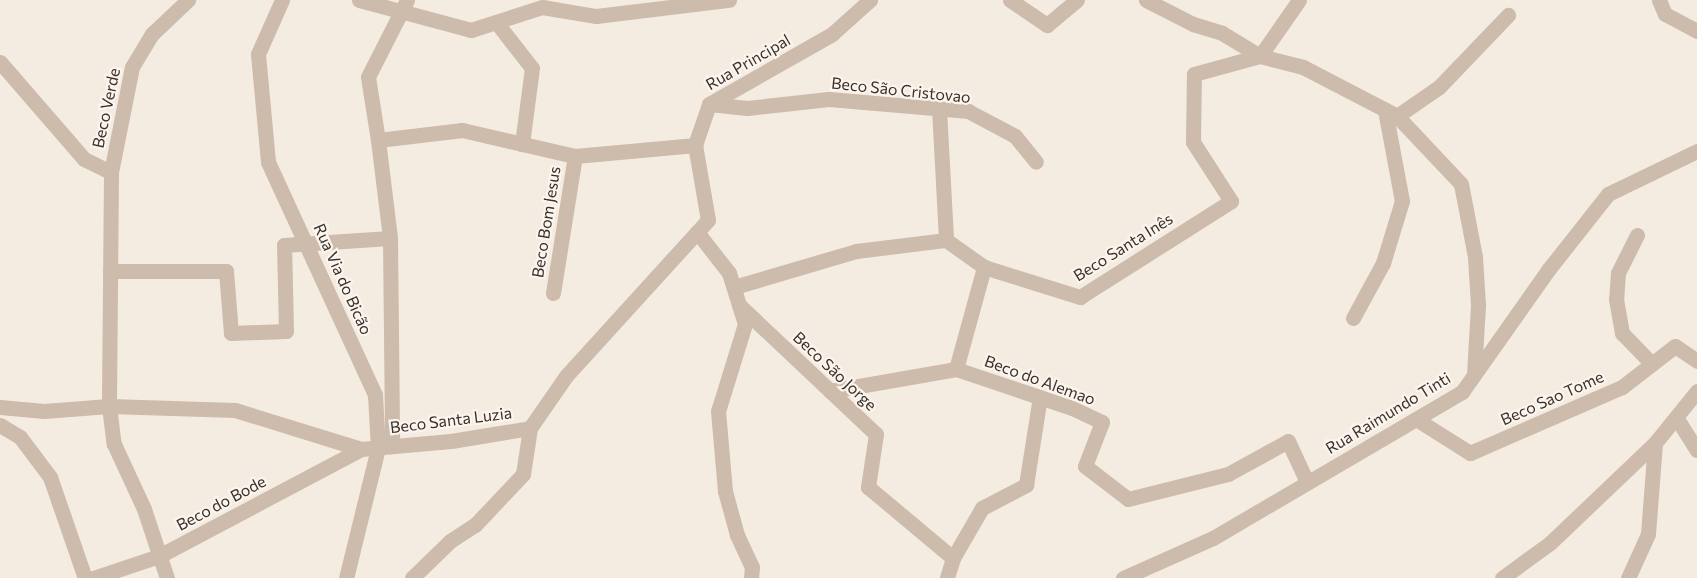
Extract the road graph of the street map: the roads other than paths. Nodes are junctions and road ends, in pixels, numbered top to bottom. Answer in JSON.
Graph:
{"nodes":[{"id":1,"x":188,"y":0,"type":"edge"},
{"id":2,"x":282,"y":0,"type":"edge"},
{"id":3,"x":359,"y":0,"type":"edge"},
{"id":4,"x":729,"y":0,"type":"edge"},
{"id":5,"x":870,"y":0,"type":"edge"},
{"id":6,"x":1010,"y":0,"type":"edge"},
{"id":7,"x":1077,"y":0,"type":"edge"},
{"id":8,"x":1146,"y":0,"type":"edge"},
{"id":9,"x":1299,"y":0,"type":"edge"},
{"id":10,"x":1659,"y":0,"type":"edge"},
{"id":11,"x":541,"y":4,"type":"edge"},
{"id":12,"x":405,"y":6,"type":"edge"},
{"id":13,"x":1508,"y":15,"type":"dead end"},
{"id":14,"x":496,"y":22,"type":"junction"},
{"id":15,"x":1697,"y":31,"type":"edge"},
{"id":16,"x":1260,"y":56,"type":"junction"},
{"id":17,"x":0,"y":62,"type":"edge"},
{"id":18,"x":709,"y":105,"type":"junction"},
{"id":19,"x":939,"y":109,"type":"junction"},
{"id":20,"x":1391,"y":113,"type":"junction"},
{"id":21,"x":378,"y":140,"type":"junction"},
{"id":22,"x":522,"y":144,"type":"junction"},
{"id":23,"x":694,"y":145,"type":"junction"},
{"id":24,"x":1697,"y":151,"type":"edge"},
{"id":25,"x":575,"y":156,"type":"junction"},
{"id":26,"x":1036,"y":162,"type":"dead end"},
{"id":27,"x":111,"y":172,"type":"junction"},
{"id":28,"x":697,"y":232,"type":"junction"},
{"id":29,"x":1637,"y":235,"type":"dead end"},
{"id":30,"x":390,"y":238,"type":"junction"},
{"id":31,"x":946,"y":240,"type":"junction"},
{"id":32,"x":308,"y":243,"type":"junction"},
{"id":33,"x":984,"y":267,"type":"junction"},
{"id":34,"x":110,"y":272,"type":"junction"},
{"id":35,"x":734,"y":287,"type":"junction"},
{"id":36,"x":553,"y":293,"type":"dead end"},
{"id":37,"x":739,"y":305,"type":"junction"},
{"id":38,"x":1353,"y":318,"type":"dead end"},
{"id":39,"x":1697,"y":361,"type":"edge"},
{"id":40,"x":1652,"y":364,"type":"junction"},
{"id":41,"x":956,"y":369,"type":"junction"},
{"id":42,"x":1474,"y":376,"type":"junction"},
{"id":43,"x":830,"y":391,"type":"junction"},
{"id":44,"x":1697,"y":391,"type":"edge"},
{"id":45,"x":1040,"y":397,"type":"junction"},
{"id":46,"x":109,"y":406,"type":"junction"},
{"id":47,"x":0,"y":407,"type":"edge"},
{"id":48,"x":1676,"y":417,"type":"junction"},
{"id":49,"x":1416,"y":419,"type":"junction"},
{"id":50,"x":0,"y":425,"type":"edge"},
{"id":51,"x":530,"y":428,"type":"junction"},
{"id":52,"x":1655,"y":443,"type":"junction"},
{"id":53,"x":385,"y":447,"type":"junction"},
{"id":54,"x":361,"y":449,"type":"junction"},
{"id":55,"x":1697,"y":450,"type":"edge"},
{"id":56,"x":1307,"y":482,"type":"junction"},
{"id":57,"x":1550,"y":543,"type":"junction"},
{"id":58,"x":159,"y":556,"type":"junction"},
{"id":59,"x":953,"y":558,"type":"junction"},
{"id":60,"x":85,"y":578,"type":"edge"},
{"id":61,"x":93,"y":578,"type":"edge"},
{"id":62,"x":167,"y":578,"type":"edge"},
{"id":63,"x":346,"y":578,"type":"edge"},
{"id":64,"x":412,"y":578,"type":"edge"},
{"id":65,"x":751,"y":578,"type":"edge"},
{"id":66,"x":947,"y":578,"type":"edge"},
{"id":67,"x":1123,"y":578,"type":"edge"},
{"id":68,"x":1502,"y":578,"type":"edge"},
{"id":69,"x":1519,"y":578,"type":"edge"},
{"id":70,"x":1628,"y":578,"type":"edge"}],
"edges":[{"from":1,"to":27,"type":"street","name":"Beco Verde"},
{"from":2,"to":32,"type":"street","name":"Rua Via do Bicão"},
{"from":3,"to":12,"type":"street"},
{"from":4,"to":11,"type":"street"},
{"from":5,"to":18,"type":"street","name":"Rua Principal"},
{"from":6,"to":7,"type":"street"},
{"from":8,"to":16,"type":"street"},
{"from":9,"to":16,"type":"street"},
{"from":10,"to":15,"type":"street"},
{"from":11,"to":14,"type":"street"},
{"from":12,"to":14,"type":"street"},
{"from":12,"to":21,"type":"street"},
{"from":13,"to":20,"type":"street"},
{"from":14,"to":22,"type":"street"},
{"from":16,"to":20,"type":"street"},
{"from":16,"to":33,"type":"street","name":"Beco Santa Inês"},
{"from":17,"to":27,"type":"street"},
{"from":18,"to":19,"type":"street","name":"Beco São Cristovao"},
{"from":18,"to":23,"type":"street","name":"Rua Principal"},
{"from":19,"to":26,"type":"street","name":"Beco São Cristovao"},
{"from":19,"to":31,"type":"street"},
{"from":20,"to":38,"type":"street"},
{"from":20,"to":42,"type":"street"},
{"from":21,"to":22,"type":"street"},
{"from":21,"to":30,"type":"street"},
{"from":22,"to":25,"type":"street"},
{"from":23,"to":25,"type":"street"},
{"from":23,"to":28,"type":"street","name":"Beco Santa Luzia"},
{"from":24,"to":42,"type":"street","name":"Rua Raimundo Tinti"},
{"from":25,"to":36,"type":"street","name":"Beco Bom Jesus"},
{"from":27,"to":34,"type":"street","name":"Beco Verde"},
{"from":28,"to":35,"type":"street"},
{"from":28,"to":51,"type":"street","name":"Beco Santa Luzia"},
{"from":29,"to":40,"type":"street"},
{"from":30,"to":32,"type":"street"},
{"from":30,"to":53,"type":"street"},
{"from":31,"to":33,"type":"street","name":"Beco Santa Inês"},
{"from":31,"to":35,"type":"street"},
{"from":32,"to":34,"type":"street"},
{"from":32,"to":53,"type":"street","name":"Rua Via do Bicão"},
{"from":33,"to":41,"type":"street"},
{"from":34,"to":46,"type":"street","name":"Beco Verde"},
{"from":35,"to":37,"type":"street"},
{"from":37,"to":43,"type":"street","name":"Beco São Jorge"},
{"from":37,"to":65,"type":"street"},
{"from":39,"to":40,"type":"street","name":"Beco Sao Tome"},
{"from":40,"to":49,"type":"street","name":"Beco Sao Tome"},
{"from":41,"to":43,"type":"street","name":"Beco do Alemao"},
{"from":41,"to":45,"type":"street","name":"Beco do Alemao"},
{"from":42,"to":49,"type":"street","name":"Rua Raimundo Tinti"},
{"from":43,"to":59,"type":"street","name":"Beco São Jorge"},
{"from":44,"to":48,"type":"street"},
{"from":45,"to":56,"type":"street","name":"Beco do Alemao"},
{"from":45,"to":59,"type":"street"},
{"from":46,"to":47,"type":"street","name":"Beco Santa Luzia"},
{"from":46,"to":54,"type":"street","name":"Beco Santa Luzia"},
{"from":46,"to":58,"type":"street","name":"Beco Verde"},
{"from":48,"to":52,"type":"street"},
{"from":48,"to":55,"type":"street"},
{"from":49,"to":56,"type":"street","name":"Rua Raimundo Tinti"},
{"from":50,"to":60,"type":"street"},
{"from":51,"to":53,"type":"street","name":"Beco Santa Luzia"},
{"from":51,"to":64,"type":"street"},
{"from":52,"to":57,"type":"street"},
{"from":52,"to":70,"type":"street"},
{"from":53,"to":54,"type":"street","name":"Beco Santa Luzia"},
{"from":53,"to":63,"type":"street","name":"Rua Via do Bicão"},
{"from":54,"to":58,"type":"street","name":"Beco do Bode"},
{"from":56,"to":67,"type":"street","name":"Rua Raimundo Tinti"},
{"from":57,"to":68,"type":"street"},
{"from":57,"to":69,"type":"street"},
{"from":58,"to":61,"type":"street","name":"Beco do Bode"},
{"from":58,"to":62,"type":"street","name":"Beco Verde"},
{"from":59,"to":66,"type":"street"}]}
